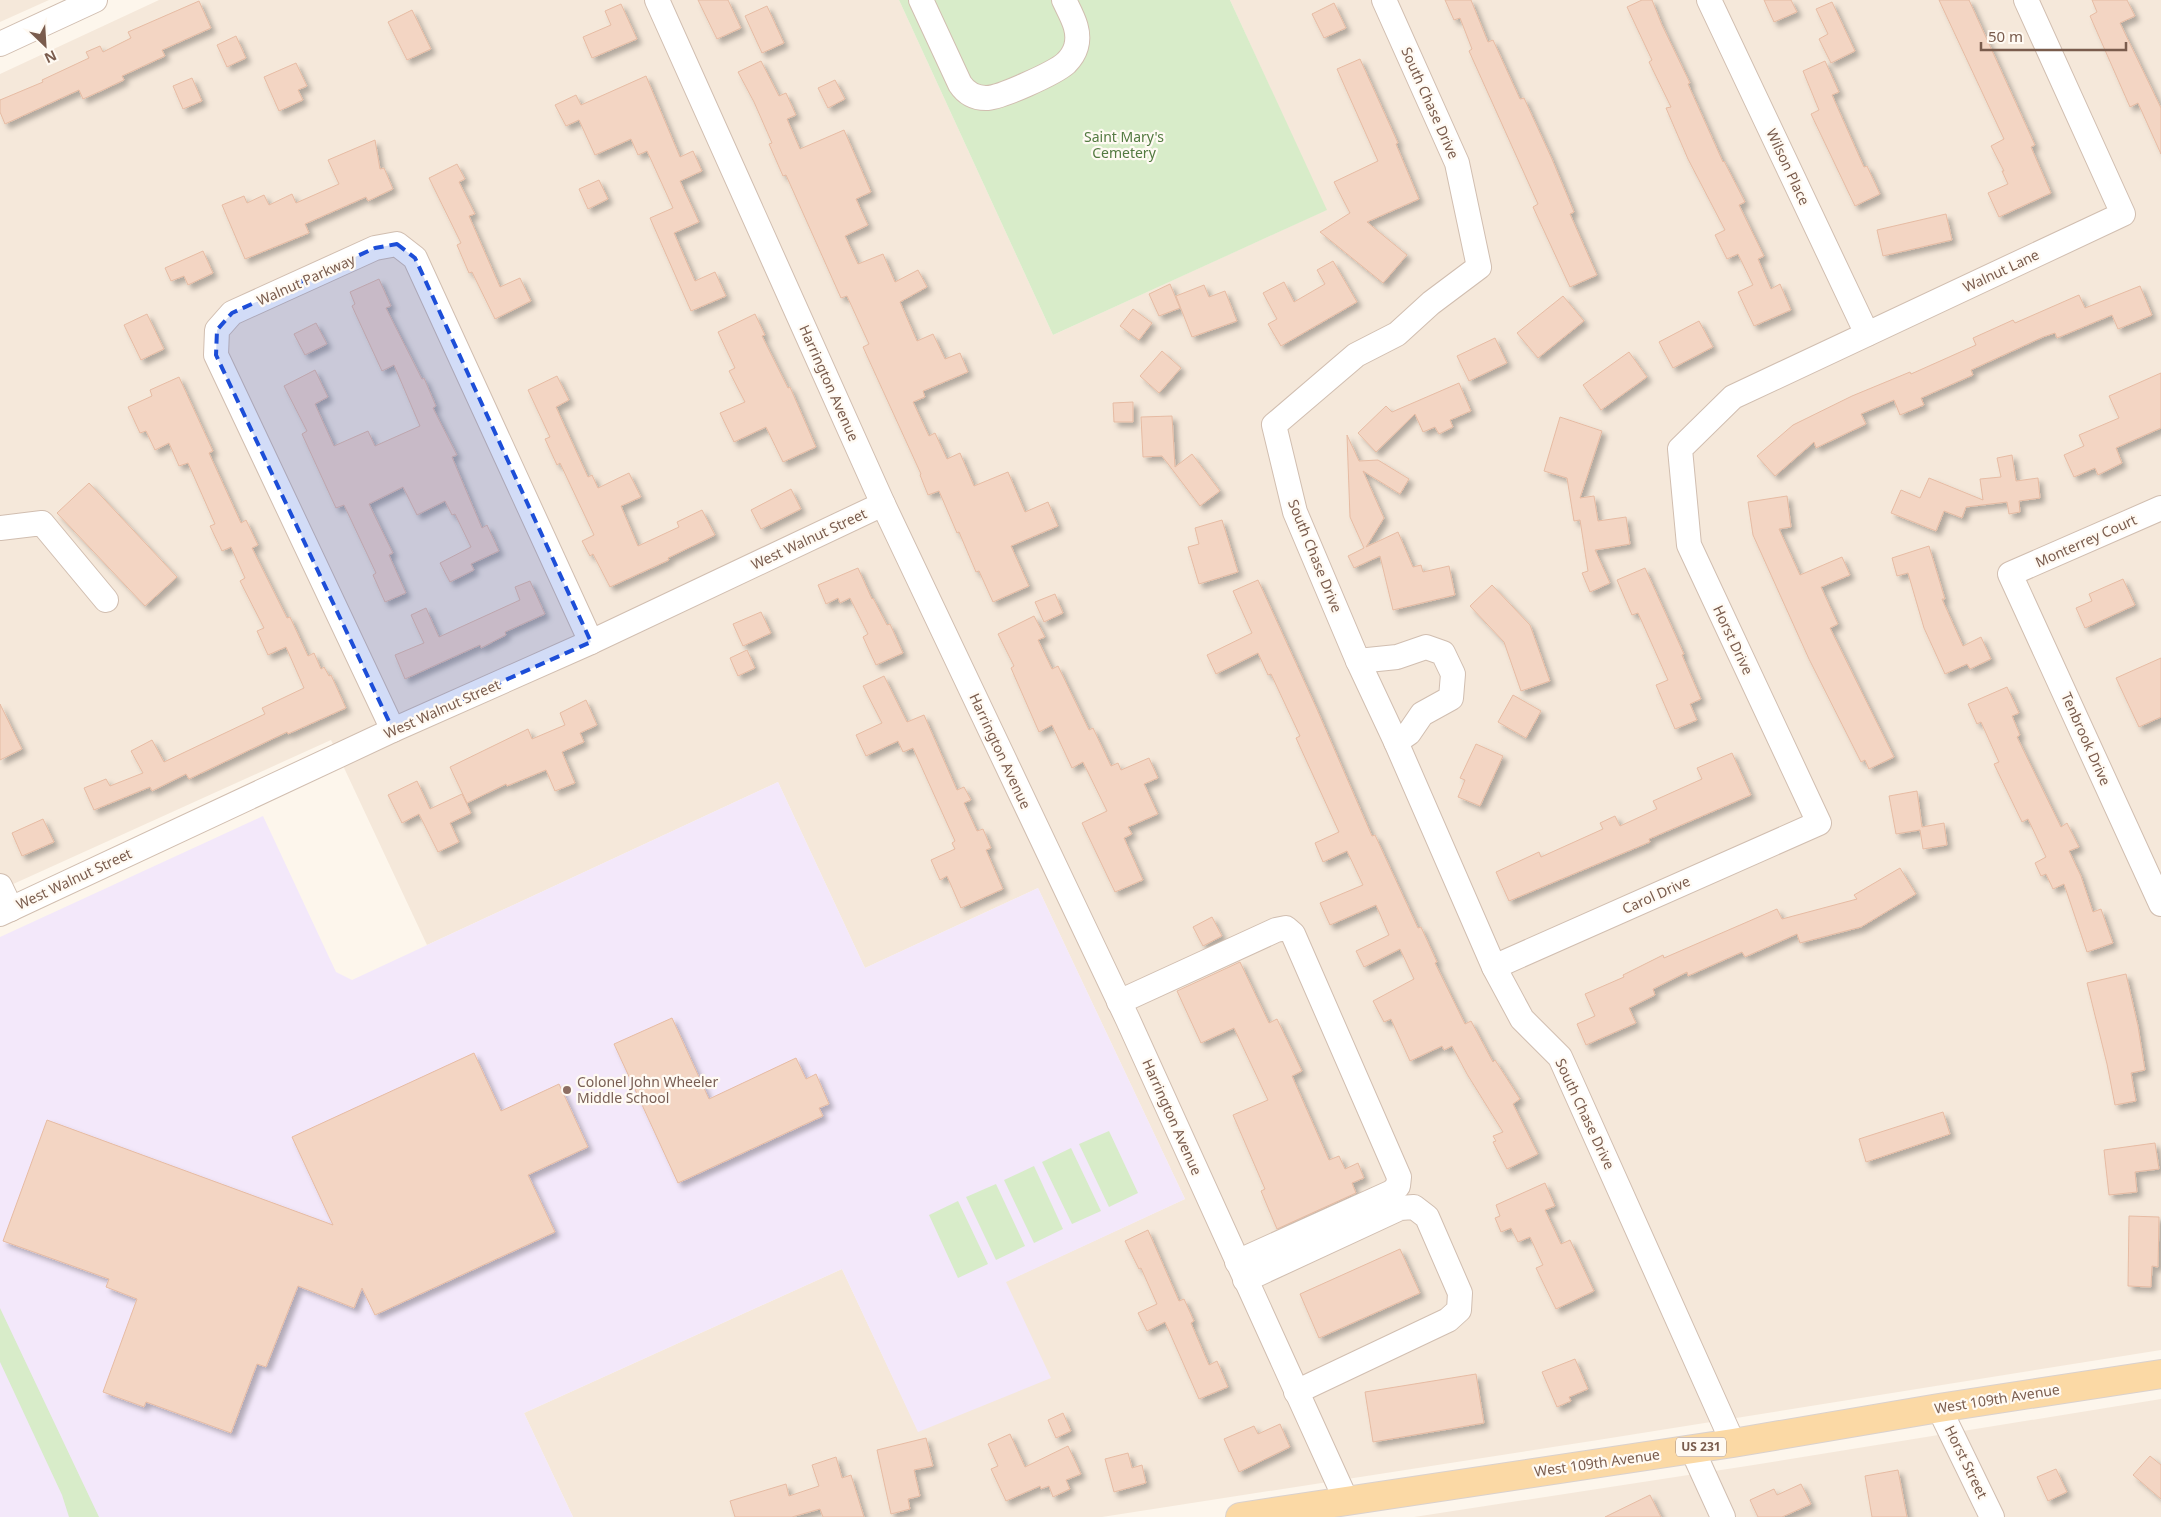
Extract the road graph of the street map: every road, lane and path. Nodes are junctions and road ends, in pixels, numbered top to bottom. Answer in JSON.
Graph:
{"nodes":[{"id":1,"x":95,"y":0,"type":"edge"},
{"id":2,"x":657,"y":0,"type":"edge"},
{"id":3,"x":921,"y":0,"type":"edge"},
{"id":4,"x":1064,"y":0,"type":"edge"},
{"id":5,"x":1384,"y":0,"type":"edge"},
{"id":6,"x":1709,"y":0,"type":"edge"},
{"id":7,"x":2026,"y":0,"type":"edge"},
{"id":8,"x":0,"y":44,"type":"edge"},
{"id":9,"x":1867,"y":334,"type":"junction"},
{"id":10,"x":1680,"y":449,"type":"joint"},
{"id":11,"x":883,"y":504,"type":"junction"},
{"id":12,"x":2161,"y":508,"type":"edge"},
{"id":13,"x":0,"y":528,"type":"edge"},
{"id":14,"x":2010,"y":574,"type":"joint"},
{"id":15,"x":106,"y":600,"type":"dead end"},
{"id":16,"x":592,"y":642,"type":"junction"},
{"id":17,"x":1358,"y":661,"type":"junction"},
{"id":18,"x":393,"y":730,"type":"junction"},
{"id":19,"x":1396,"y":742,"type":"junction"},
{"id":20,"x":1819,"y":823,"type":"joint"},
{"id":21,"x":0,"y":886,"type":"edge"},
{"id":22,"x":2161,"y":904,"type":"edge"},
{"id":23,"x":5,"y":911,"type":"edge"},
{"id":24,"x":1494,"y":967,"type":"junction"},
{"id":25,"x":1119,"y":1002,"type":"junction"},
{"id":26,"x":1241,"y":1271,"type":"junction"},
{"id":27,"x":2161,"y":1374,"type":"edge"},
{"id":28,"x":1296,"y":1392,"type":"junction"},
{"id":29,"x":1939,"y":1408,"type":"junction"},
{"id":30,"x":1733,"y":1443,"type":"junction"},
{"id":31,"x":1692,"y":1448,"type":"junction"},
{"id":32,"x":1346,"y":1500,"type":"junction"},
{"id":33,"x":1240,"y":1517,"type":"edge"},
{"id":34,"x":1723,"y":1517,"type":"edge"},
{"id":35,"x":1992,"y":1517,"type":"edge"}],
"edges":[{"from":1,"to":8,"type":"street"},
{"from":2,"to":11,"type":"street","name":"Harrington Avenue"},
{"from":3,"to":4,"type":"street"},
{"from":5,"to":17,"type":"street","name":"South Chase Drive"},
{"from":6,"to":9,"type":"street","name":"Wilson Place"},
{"from":7,"to":9,"type":"street","name":"Walnut Lane"},
{"from":9,"to":10,"type":"street","name":"Walnut Lane"},
{"from":10,"to":20,"type":"street","name":"Horst Drive"},
{"from":11,"to":16,"type":"street","name":"West Walnut Street"},
{"from":11,"to":25,"type":"street","name":"Harrington Avenue"},
{"from":12,"to":14,"type":"street","name":"Monterrey Court"},
{"from":13,"to":15,"type":"street"},
{"from":14,"to":22,"type":"street","name":"Tenbrook Drive"},
{"from":16,"to":18,"type":"street","name":"West Walnut Street"},
{"from":16,"to":18,"type":"street","name":"Walnut Parkway"},
{"from":17,"to":19,"type":"street","name":"South Chase Drive"},
{"from":17,"to":19,"type":"street"},
{"from":18,"to":23,"type":"street","name":"West Walnut Street"},
{"from":19,"to":24,"type":"street","name":"South Chase Drive"},
{"from":20,"to":24,"type":"street","name":"Carol Drive"},
{"from":21,"to":23,"type":"street"},
{"from":24,"to":30,"type":"street","name":"South Chase Drive"},
{"from":25,"to":26,"type":"street","name":"Harrington Avenue"},
{"from":25,"to":26,"type":"street"},
{"from":26,"to":28,"type":"street","name":"Harrington Avenue"},
{"from":26,"to":28,"type":"street"},
{"from":27,"to":29,"type":"main road","name":"West 109th Avenue","number":"US 231"},
{"from":28,"to":32,"type":"street","name":"Harrington Avenue"},
{"from":29,"to":30,"type":"main road","name":"West 109th Avenue","number":"US 231"},
{"from":29,"to":35,"type":"street","name":"Horst Street"},
{"from":30,"to":31,"type":"main road","name":"West 109th Avenue","number":"US 231"},
{"from":31,"to":32,"type":"main road","name":"West 109th Avenue","number":"US 231"},
{"from":31,"to":34,"type":"street"},
{"from":32,"to":33,"type":"main road","name":"West 109th Avenue","number":"US 231"}]}
